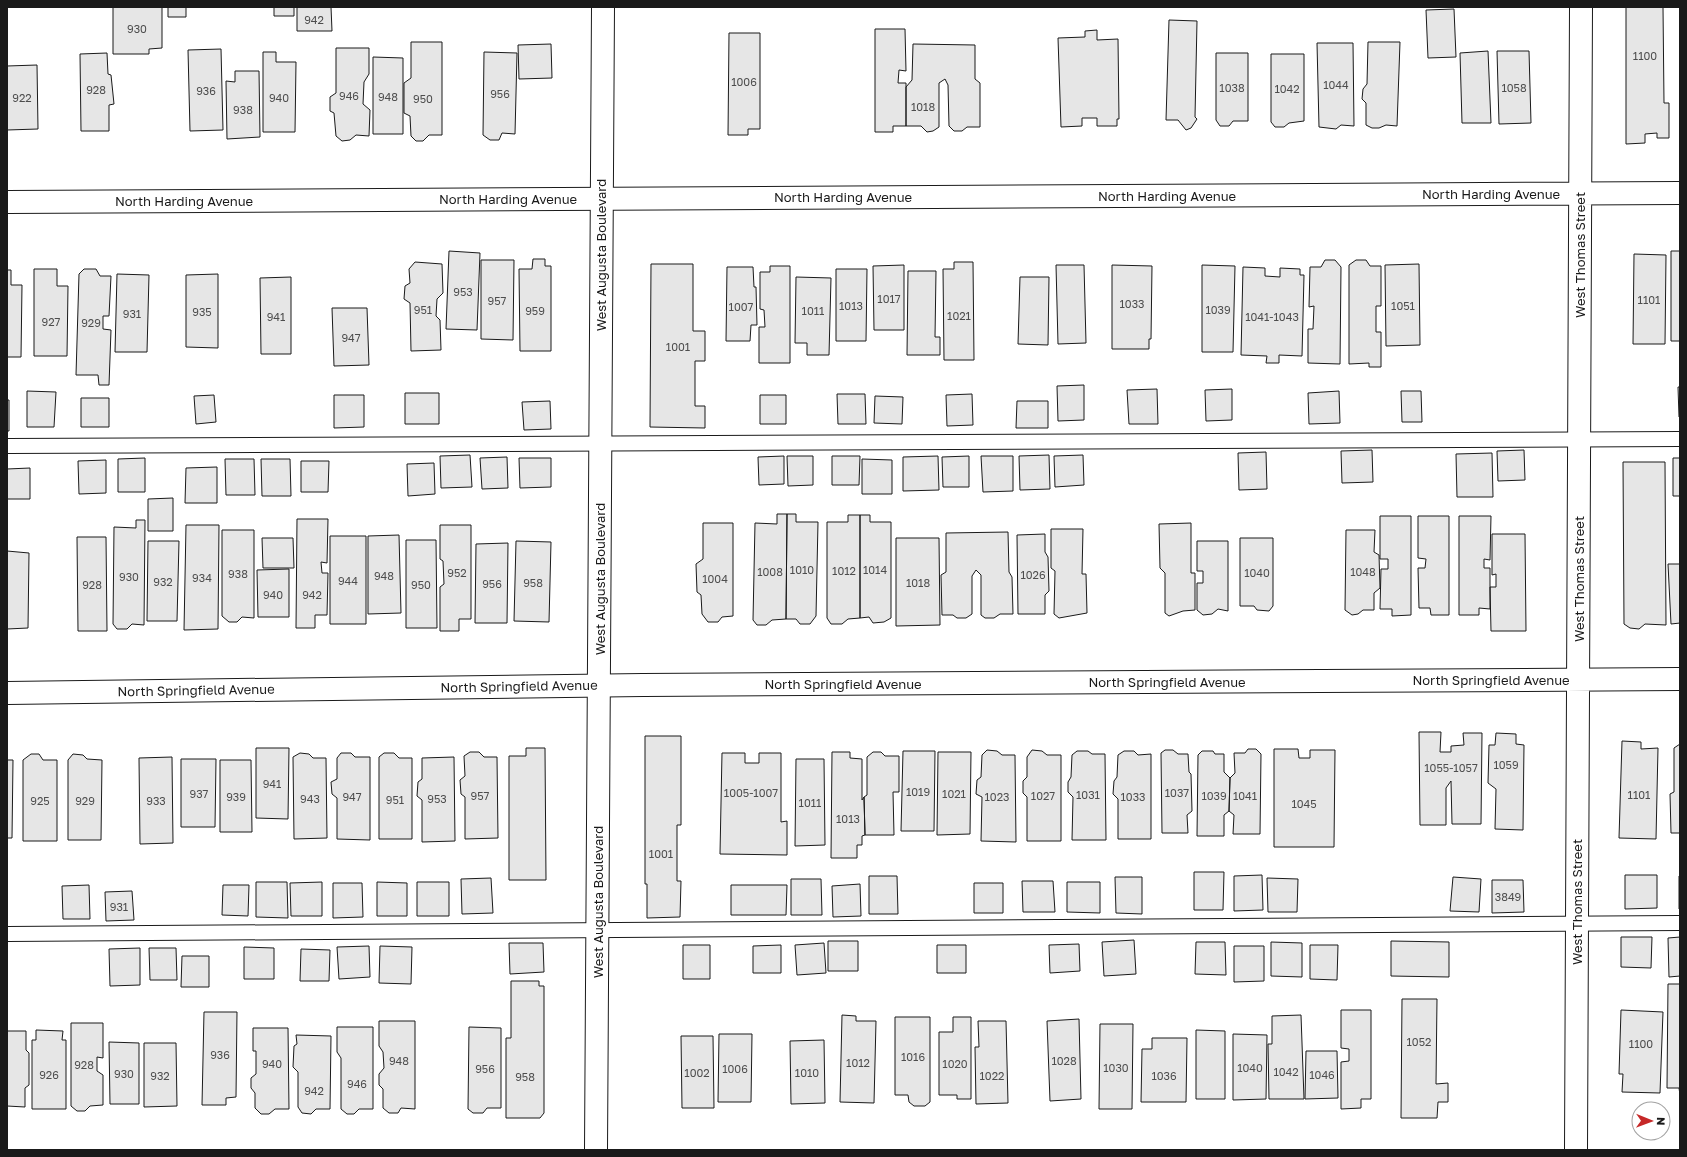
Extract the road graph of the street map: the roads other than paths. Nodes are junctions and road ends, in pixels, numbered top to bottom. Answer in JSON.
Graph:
{"nodes":[{"id":1,"x":603,"y":7,"type":"edge"},
{"id":2,"x":1581,"y":7,"type":"edge"},
{"id":3,"x":1580,"y":193,"type":"junction"},
{"id":4,"x":1680,"y":193,"type":"edge"},
{"id":5,"x":602,"y":199,"type":"junction"},
{"id":6,"x":7,"y":202,"type":"edge"},
{"id":7,"x":1579,"y":439,"type":"junction"},
{"id":8,"x":1680,"y":439,"type":"edge"},
{"id":9,"x":600,"y":443,"type":"junction"},
{"id":10,"x":7,"y":446,"type":"edge"},
{"id":11,"x":1578,"y":679,"type":"junction"},
{"id":12,"x":1680,"y":679,"type":"edge"},
{"id":13,"x":599,"y":685,"type":"junction"},
{"id":14,"x":7,"y":693,"type":"edge"},
{"id":15,"x":1577,"y":923,"type":"junction"},
{"id":16,"x":1680,"y":923,"type":"edge"},
{"id":17,"x":598,"y":931,"type":"junction"},
{"id":18,"x":7,"y":934,"type":"edge"},
{"id":19,"x":596,"y":1150,"type":"edge"},
{"id":20,"x":1576,"y":1150,"type":"edge"}],
"edges":[{"from":1,"to":5,"type":"street","name":"West Augusta Boulevard"},
{"from":2,"to":3,"type":"street","name":"West Thomas Street"},
{"from":3,"to":4,"type":"street","name":"North Harding Avenue"},
{"from":3,"to":5,"type":"street","name":"North Harding Avenue"},
{"from":3,"to":7,"type":"street","name":"West Thomas Street"},
{"from":5,"to":6,"type":"street","name":"North Harding Avenue"},
{"from":5,"to":9,"type":"street","name":"West Augusta Boulevard"},
{"from":7,"to":8,"type":"lane"},
{"from":7,"to":9,"type":"lane"},
{"from":7,"to":11,"type":"street","name":"West Thomas Street"},
{"from":9,"to":10,"type":"lane"},
{"from":9,"to":13,"type":"street","name":"West Augusta Boulevard"},
{"from":11,"to":12,"type":"street","name":"North Springfield Avenue"},
{"from":11,"to":13,"type":"street","name":"North Springfield Avenue"},
{"from":11,"to":15,"type":"street","name":"West Thomas Street"},
{"from":13,"to":14,"type":"street","name":"North Springfield Avenue"},
{"from":13,"to":17,"type":"street","name":"West Augusta Boulevard"},
{"from":15,"to":16,"type":"lane"},
{"from":15,"to":17,"type":"lane"},
{"from":15,"to":20,"type":"street","name":"West Thomas Street"},
{"from":17,"to":18,"type":"lane"},
{"from":17,"to":19,"type":"street","name":"West Augusta Boulevard"}]}
